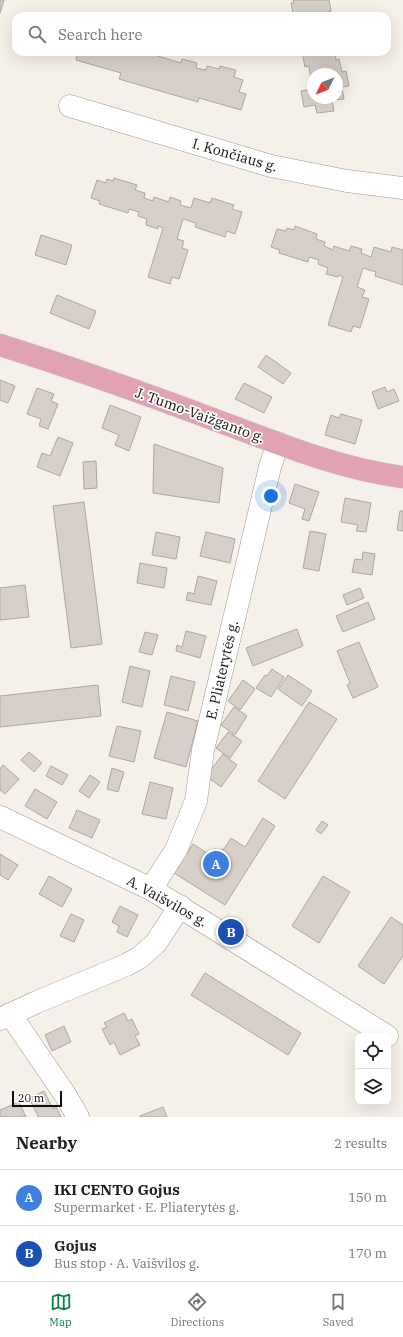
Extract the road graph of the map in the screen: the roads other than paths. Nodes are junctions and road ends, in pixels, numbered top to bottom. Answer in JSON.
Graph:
{"nodes":[{"id":1,"x":70,"y":106,"type":"dead end"},
{"id":2,"x":403,"y":188,"type":"edge"},
{"id":3,"x":0,"y":345,"type":"edge"},
{"id":4,"x":278,"y":443,"type":"junction"},
{"id":5,"x":403,"y":477,"type":"edge"},
{"id":6,"x":0,"y":817,"type":"edge"},
{"id":7,"x":152,"y":889,"type":"junction"},
{"id":8,"x":180,"y":906,"type":"junction"},
{"id":9,"x":5,"y":1017,"type":"edge"},
{"id":10,"x":383,"y":1033,"type":"edge"},
{"id":11,"x":391,"y":1038,"type":"edge"},
{"id":12,"x":403,"y":1046,"type":"edge"},
{"id":13,"x":78,"y":1117,"type":"edge"}],
"edges":[{"from":1,"to":2,"type":"street","name":"I. Končiaus g."},
{"from":3,"to":4,"type":"main road","name":"J. Tumo-Vaižganto g."},
{"from":4,"to":5,"type":"main road","name":"J. Tumo-Vaižganto g."},
{"from":4,"to":7,"type":"street","name":"E. Pliaterytės g."},
{"from":6,"to":7,"type":"street","name":"A. Vaišvilos g."},
{"from":7,"to":8,"type":"street","name":"A. Vaišvilos g."},
{"from":8,"to":9,"type":"street"},
{"from":8,"to":10,"type":"street","name":"A. Vaišvilos g."},
{"from":9,"to":13,"type":"street"},
{"from":11,"to":12,"type":"street","name":"A. Vaišvilos g."}]}
